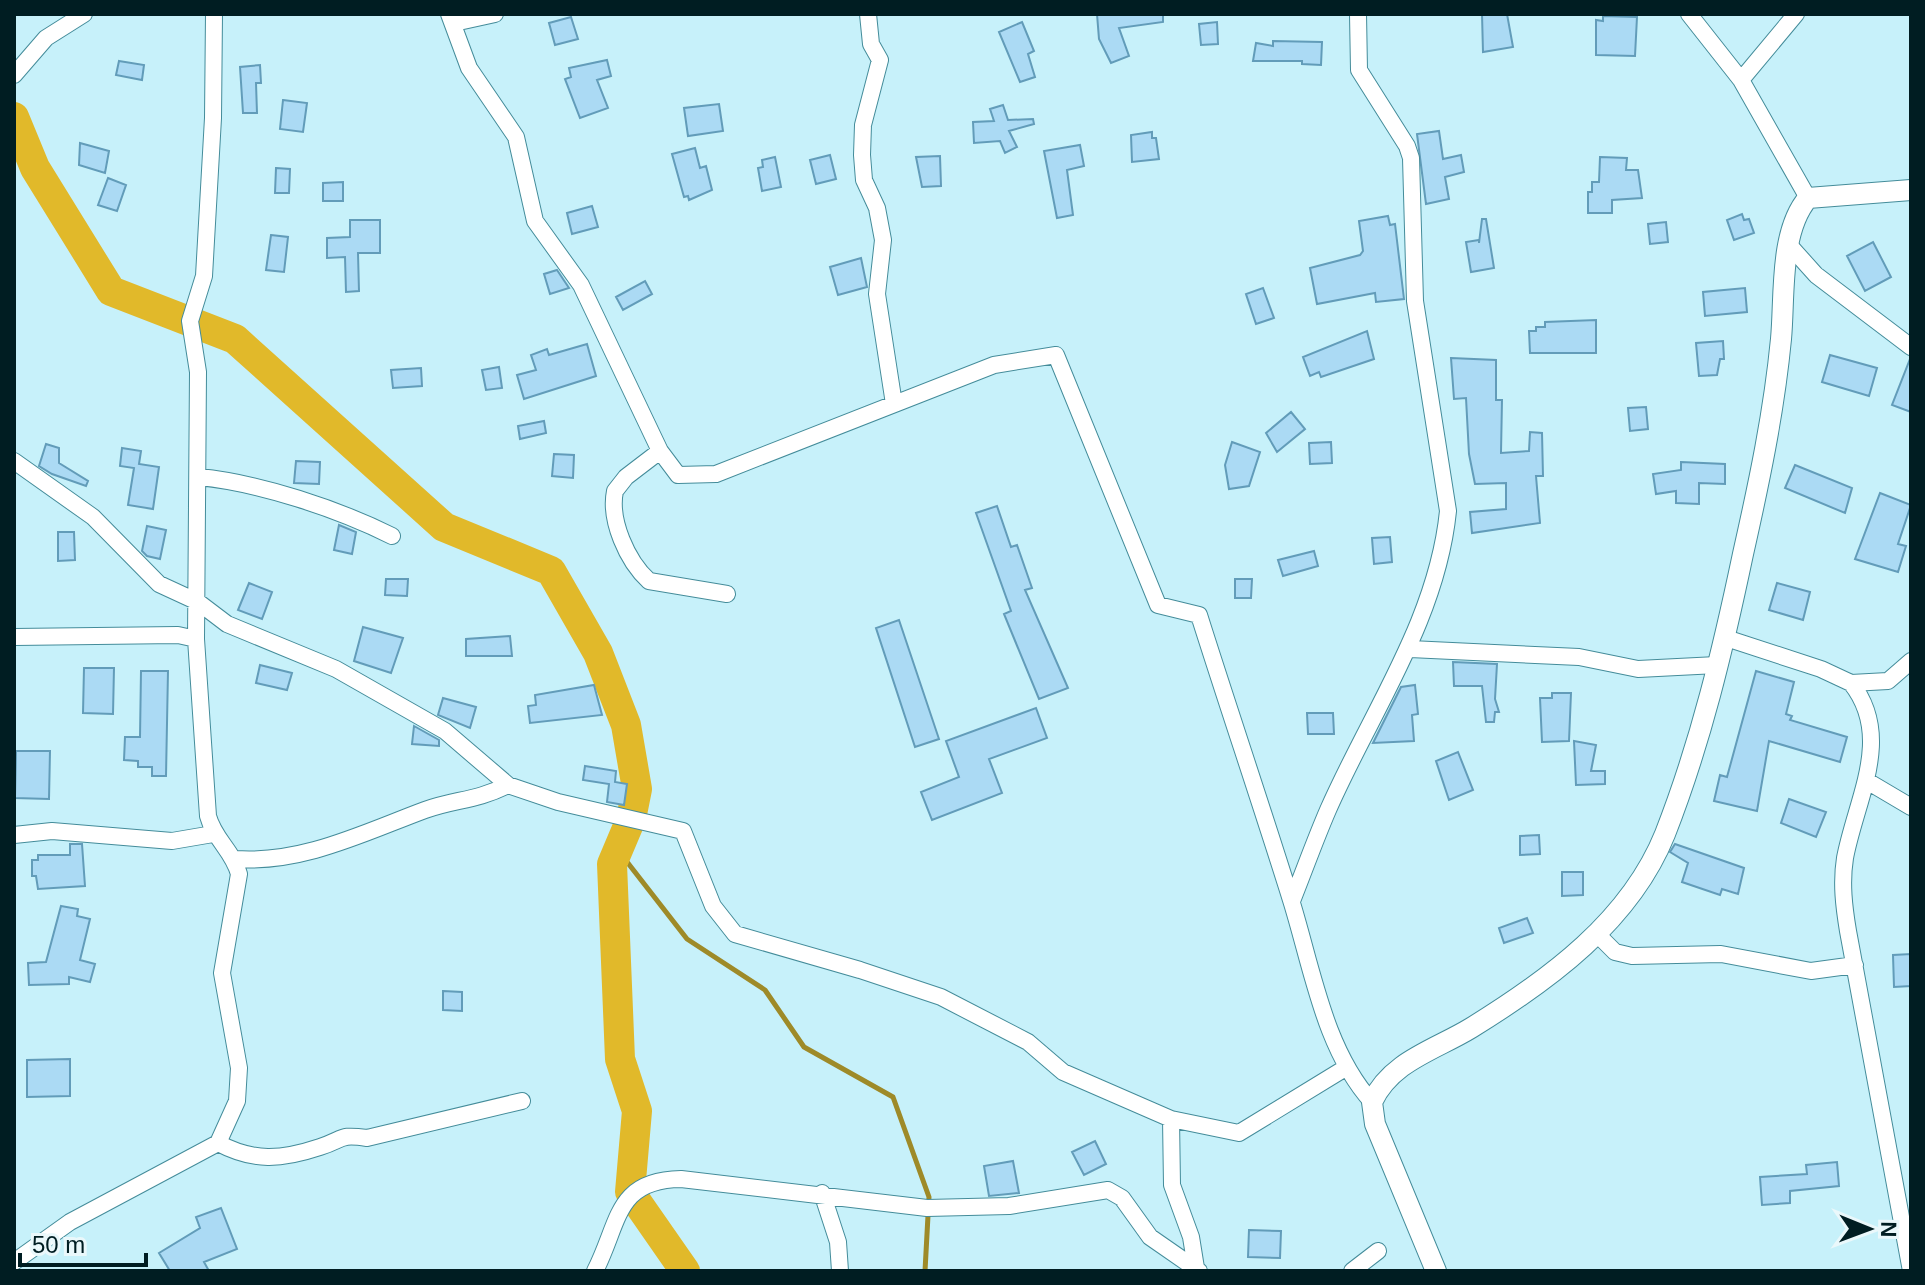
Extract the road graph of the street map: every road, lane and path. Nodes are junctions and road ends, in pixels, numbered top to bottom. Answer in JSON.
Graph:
{"nodes":[{"id":1,"x":84,"y":14,"type":"edge"},
{"id":2,"x":214,"y":14,"type":"edge"},
{"id":3,"x":495,"y":14,"type":"edge"},
{"id":4,"x":868,"y":14,"type":"edge"},
{"id":5,"x":1358,"y":14,"type":"edge"},
{"id":6,"x":1689,"y":14,"type":"edge"},
{"id":7,"x":1796,"y":14,"type":"edge"},
{"id":8,"x":452,"y":18,"type":"edge"},
{"id":9,"x":14,"y":75,"type":"edge"},
{"id":10,"x":1741,"y":80,"type":"junction"},
{"id":11,"x":1911,"y":190,"type":"edge"},
{"id":12,"x":1808,"y":198,"type":"junction"},
{"id":13,"x":1790,"y":246,"type":"junction"},
{"id":14,"x":1911,"y":347,"type":"edge"},
{"id":15,"x":894,"y":404,"type":"junction"},
{"id":16,"x":660,"y":451,"type":"junction"},
{"id":17,"x":14,"y":461,"type":"edge"},
{"id":18,"x":199,"y":477,"type":"junction"},
{"id":19,"x":392,"y":536,"type":"dead end"},
{"id":20,"x":727,"y":594,"type":"dead end"},
{"id":21,"x":198,"y":602,"type":"junction"},
{"id":22,"x":14,"y":637,"type":"edge"},
{"id":23,"x":1726,"y":638,"type":"junction"},
{"id":24,"x":196,"y":639,"type":"junction"},
{"id":25,"x":1410,"y":649,"type":"junction"},
{"id":26,"x":1911,"y":661,"type":"edge"},
{"id":27,"x":1717,"y":665,"type":"junction"},
{"id":28,"x":1851,"y":683,"type":"junction"},
{"id":29,"x":1867,"y":781,"type":"junction"},
{"id":30,"x":508,"y":785,"type":"junction"},
{"id":31,"x":1911,"y":807,"type":"edge"},
{"id":32,"x":213,"y":834,"type":"junction"},
{"id":33,"x":14,"y":835,"type":"edge"},
{"id":34,"x":235,"y":859,"type":"junction"},
{"id":35,"x":1292,"y":901,"type":"junction"},
{"id":36,"x":1598,"y":935,"type":"junction"},
{"id":37,"x":1855,"y":965,"type":"junction"},
{"id":38,"x":1347,"y":1067,"type":"junction"},
{"id":39,"x":522,"y":1101,"type":"dead end"},
{"id":40,"x":1372,"y":1102,"type":"junction"},
{"id":41,"x":1171,"y":1119,"type":"junction"},
{"id":42,"x":218,"y":1143,"type":"junction"},
{"id":43,"x":822,"y":1193,"type":"junction"},
{"id":44,"x":1378,"y":1251,"type":"dead end"},
{"id":45,"x":19,"y":1263,"type":"edge"},
{"id":46,"x":1198,"y":1269,"type":"edge"},
{"id":47,"x":595,"y":1271,"type":"edge"},
{"id":48,"x":840,"y":1271,"type":"edge"},
{"id":49,"x":1352,"y":1271,"type":"edge"},
{"id":50,"x":1436,"y":1271,"type":"edge"},
{"id":51,"x":1911,"y":1271,"type":"edge"}],
"edges":[{"from":1,"to":9,"type":"street"},
{"from":2,"to":18,"type":"street"},
{"from":3,"to":8,"type":"street"},
{"from":4,"to":15,"type":"street"},
{"from":5,"to":25,"type":"street"},
{"from":6,"to":10,"type":"street"},
{"from":7,"to":10,"type":"street"},
{"from":8,"to":16,"type":"street"},
{"from":10,"to":12,"type":"street"},
{"from":11,"to":12,"type":"street"},
{"from":12,"to":13,"type":"street"},
{"from":13,"to":14,"type":"street"},
{"from":13,"to":23,"type":"street"},
{"from":15,"to":16,"type":"street"},
{"from":15,"to":35,"type":"street"},
{"from":16,"to":20,"type":"street"},
{"from":17,"to":21,"type":"street"},
{"from":18,"to":19,"type":"street"},
{"from":18,"to":21,"type":"street"},
{"from":21,"to":24,"type":"street"},
{"from":21,"to":30,"type":"street"},
{"from":22,"to":24,"type":"street"},
{"from":23,"to":27,"type":"street"},
{"from":23,"to":28,"type":"street"},
{"from":24,"to":32,"type":"street"},
{"from":25,"to":27,"type":"street"},
{"from":25,"to":35,"type":"street"},
{"from":26,"to":28,"type":"street"},
{"from":27,"to":36,"type":"street"},
{"from":28,"to":29,"type":"street"},
{"from":29,"to":31,"type":"street"},
{"from":29,"to":37,"type":"street"},
{"from":30,"to":34,"type":"street"},
{"from":30,"to":41,"type":"street"},
{"from":32,"to":33,"type":"street"},
{"from":32,"to":34,"type":"street"},
{"from":34,"to":42,"type":"street"},
{"from":35,"to":38,"type":"street"},
{"from":36,"to":37,"type":"street"},
{"from":36,"to":40,"type":"street"},
{"from":37,"to":51,"type":"street"},
{"from":38,"to":40,"type":"street"},
{"from":38,"to":41,"type":"street"},
{"from":39,"to":42,"type":"street"},
{"from":40,"to":50,"type":"street"},
{"from":41,"to":46,"type":"street"},
{"from":42,"to":45,"type":"street"},
{"from":43,"to":46,"type":"street"},
{"from":43,"to":47,"type":"street"},
{"from":43,"to":48,"type":"street"},
{"from":44,"to":49,"type":"street"}]}
